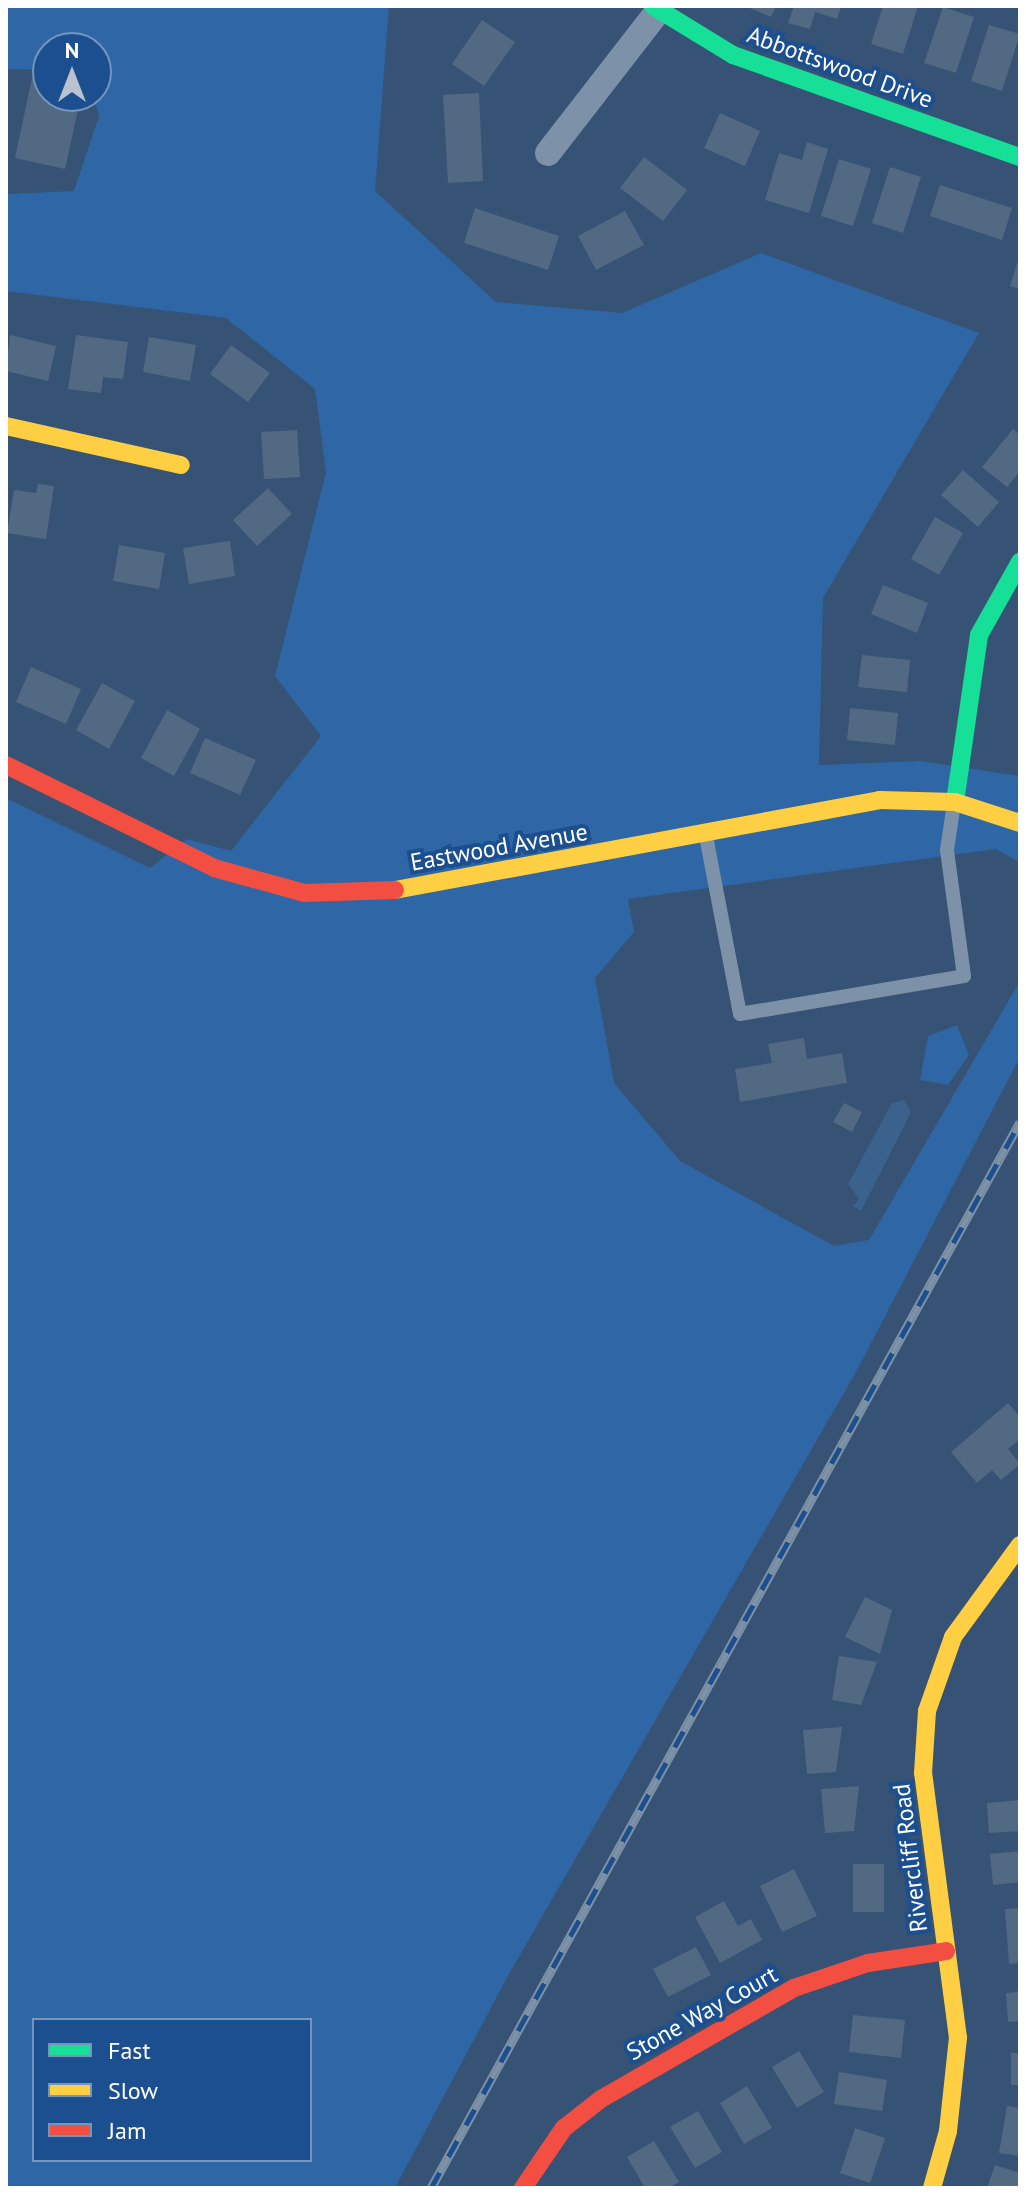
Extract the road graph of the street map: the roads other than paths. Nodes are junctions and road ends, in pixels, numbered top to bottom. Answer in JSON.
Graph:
{"nodes":[{"id":1,"x":655,"y":9,"type":"edge"},
{"id":2,"x":548,"y":153,"type":"dead end"},
{"id":3,"x":1020,"y":157,"type":"edge"},
{"id":4,"x":6,"y":426,"type":"edge"},
{"id":5,"x":181,"y":465,"type":"dead end"},
{"id":6,"x":1020,"y":562,"type":"edge"},
{"id":7,"x":6,"y":765,"type":"edge"},
{"id":8,"x":955,"y":802,"type":"junction"},
{"id":9,"x":1020,"y":823,"type":"edge"},
{"id":10,"x":705,"y":832,"type":"junction"},
{"id":11,"x":1020,"y":1545,"type":"edge"},
{"id":12,"x":946,"y":1951,"type":"junction"},
{"id":13,"x":523,"y":2188,"type":"edge"},
{"id":14,"x":932,"y":2188,"type":"edge"}],
"edges":[{"from":1,"to":2,"type":"street"},
{"from":1,"to":3,"type":"street","name":"Abbottswood Drive"},
{"from":4,"to":5,"type":"street"},
{"from":6,"to":8,"type":"street"},
{"from":7,"to":10,"type":"street","name":"Eastwood Avenue"},
{"from":8,"to":9,"type":"street","name":"Eastwood Avenue"},
{"from":8,"to":10,"type":"street","name":"Eastwood Avenue"},
{"from":8,"to":10,"type":"lane"},
{"from":11,"to":12,"type":"street","name":"Rivercliff Road"},
{"from":12,"to":13,"type":"street","name":"Stone Way Court"},
{"from":12,"to":14,"type":"street","name":"Rivercliff Road"}]}
